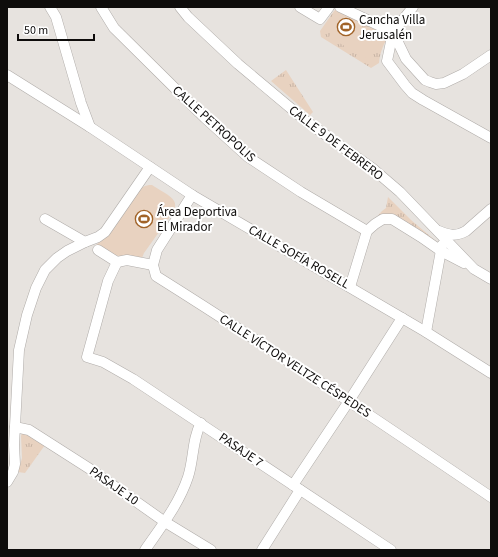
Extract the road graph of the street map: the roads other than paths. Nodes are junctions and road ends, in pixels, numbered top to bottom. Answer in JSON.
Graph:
{"nodes":[{"id":1,"x":50,"y":7,"type":"edge"},
{"id":2,"x":101,"y":7,"type":"edge"},
{"id":3,"x":180,"y":7,"type":"edge"},
{"id":4,"x":300,"y":7,"type":"edge"},
{"id":5,"x":329,"y":7,"type":"edge"},
{"id":6,"x":340,"y":7,"type":"edge"},
{"id":7,"x":413,"y":7,"type":"edge"},
{"id":8,"x":393,"y":32,"type":"junction"},
{"id":9,"x":491,"y":55,"type":"edge"},
{"id":10,"x":8,"y":78,"type":"edge"},
{"id":11,"x":90,"y":127,"type":"junction"},
{"id":12,"x":491,"y":138,"type":"edge"},
{"id":13,"x":150,"y":167,"type":"junction"},
{"id":14,"x":192,"y":195,"type":"junction"},
{"id":15,"x":491,"y":209,"type":"edge"},
{"id":16,"x":45,"y":219,"type":"dead end"},
{"id":17,"x":436,"y":230,"type":"junction"},
{"id":18,"x":367,"y":231,"type":"junction"},
{"id":19,"x":444,"y":238,"type":"junction"},
{"id":20,"x":85,"y":242,"type":"junction"},
{"id":21,"x":98,"y":250,"type":"dead end"},
{"id":22,"x":441,"y":251,"type":"junction"},
{"id":23,"x":117,"y":262,"type":"junction"},
{"id":24,"x":153,"y":265,"type":"junction"},
{"id":25,"x":474,"y":269,"type":"junction"},
{"id":26,"x":491,"y":279,"type":"edge"},
{"id":27,"x":350,"y":287,"type":"junction"},
{"id":28,"x":402,"y":318,"type":"junction"},
{"id":29,"x":426,"y":332,"type":"junction"},
{"id":30,"x":491,"y":373,"type":"edge"},
{"id":31,"x":349,"y":401,"type":"junction"},
{"id":32,"x":201,"y":423,"type":"junction"},
{"id":33,"x":15,"y":427,"type":"junction"},
{"id":34,"x":11,"y":447,"type":"edge"},
{"id":35,"x":7,"y":482,"type":"edge"},
{"id":36,"x":297,"y":487,"type":"junction"},
{"id":37,"x":491,"y":497,"type":"edge"},
{"id":38,"x":165,"y":522,"type":"junction"},
{"id":39,"x":145,"y":550,"type":"edge"},
{"id":40,"x":211,"y":550,"type":"edge"},
{"id":41,"x":262,"y":550,"type":"edge"},
{"id":42,"x":391,"y":550,"type":"edge"}],
"edges":[{"from":1,"to":11,"type":"street"},
{"from":2,"to":18,"type":"street","name":"CALLE PETROPOLIS"},
{"from":3,"to":17,"type":"street","name":"CALLE 9 DE FEBRERO"},
{"from":4,"to":5,"type":"street"},
{"from":6,"to":8,"type":"street"},
{"from":7,"to":8,"type":"street"},
{"from":8,"to":9,"type":"street"},
{"from":8,"to":12,"type":"street"},
{"from":10,"to":11,"type":"street","name":"CALLE SOFÍA ROSELL"},
{"from":11,"to":13,"type":"street","name":"CALLE SOFÍA ROSELL"},
{"from":13,"to":14,"type":"street","name":"CALLE SOFÍA ROSELL"},
{"from":13,"to":20,"type":"street"},
{"from":14,"to":24,"type":"street"},
{"from":14,"to":27,"type":"street","name":"CALLE SOFÍA ROSELL"},
{"from":15,"to":17,"type":"street"},
{"from":16,"to":20,"type":"street"},
{"from":17,"to":19,"type":"street","name":"CALLE 9 DE FEBRERO"},
{"from":18,"to":22,"type":"street"},
{"from":18,"to":27,"type":"street"},
{"from":19,"to":22,"type":"street"},
{"from":19,"to":25,"type":"street","name":"CALLE 9 DE FEBRERO"},
{"from":20,"to":33,"type":"street"},
{"from":21,"to":23,"type":"street"},
{"from":22,"to":25,"type":"street"},
{"from":22,"to":29,"type":"street"},
{"from":23,"to":24,"type":"street"},
{"from":23,"to":32,"type":"street","name":"PASAJE 7"},
{"from":24,"to":31,"type":"street","name":"CALLE VÍCTOR VELTZE CÉSPEDES"},
{"from":25,"to":26,"type":"street","name":"CALLE 9 DE FEBRERO"},
{"from":27,"to":28,"type":"street","name":"CALLE SOFÍA ROSELL"},
{"from":28,"to":29,"type":"street","name":"CALLE SOFÍA ROSELL"},
{"from":28,"to":31,"type":"street"},
{"from":29,"to":30,"type":"street","name":"CALLE SOFÍA ROSELL"},
{"from":31,"to":36,"type":"street"},
{"from":31,"to":37,"type":"street","name":"CALLE VÍCTOR VELTZE CÉSPEDES"},
{"from":32,"to":36,"type":"street","name":"PASAJE 7"},
{"from":32,"to":38,"type":"street"},
{"from":33,"to":34,"type":"street"},
{"from":33,"to":38,"type":"street","name":"PASAJE 10"},
{"from":34,"to":35,"type":"street"},
{"from":36,"to":41,"type":"street"},
{"from":36,"to":42,"type":"street","name":"PASAJE 7"},
{"from":38,"to":39,"type":"street"},
{"from":38,"to":40,"type":"street","name":"PASAJE 10"}]}
